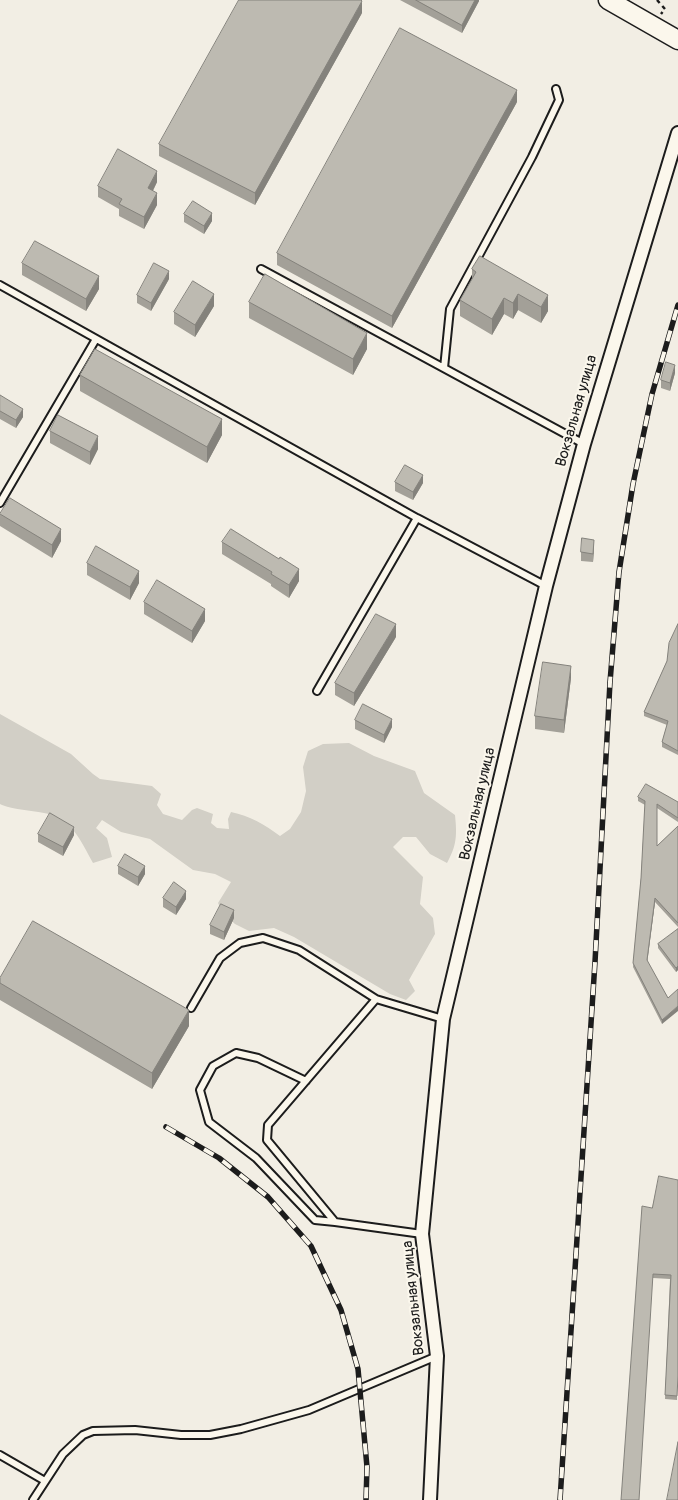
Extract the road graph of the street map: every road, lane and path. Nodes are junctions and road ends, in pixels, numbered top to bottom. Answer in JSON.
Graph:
{"nodes":[{"id":1,"x":608,"y":0,"type":"edge"},
{"id":2,"x":678,"y":40,"type":"edge"},
{"id":3,"x":556,"y":89,"type":"dead end"},
{"id":4,"x":678,"y":133,"type":"edge"},
{"id":5,"x":261,"y":269,"type":"dead end"},
{"id":6,"x":0,"y":285,"type":"edge"},
{"id":7,"x":96,"y":339,"type":"junction"},
{"id":8,"x":444,"y":368,"type":"junction"},
{"id":9,"x":584,"y":444,"type":"junction"},
{"id":10,"x":0,"y":503,"type":"edge"},
{"id":11,"x":417,"y":518,"type":"junction"},
{"id":12,"x":546,"y":586,"type":"junction"},
{"id":13,"x":317,"y":691,"type":"dead end"},
{"id":14,"x":376,"y":999,"type":"junction"},
{"id":15,"x":191,"y":1008,"type":"dead end"},
{"id":16,"x":444,"y":1019,"type":"junction"},
{"id":17,"x":306,"y":1082,"type":"junction"},
{"id":18,"x":335,"y":1222,"type":"junction"},
{"id":19,"x":422,"y":1234,"type":"junction"},
{"id":20,"x":437,"y":1356,"type":"junction"},
{"id":21,"x":0,"y":1455,"type":"edge"},
{"id":22,"x":46,"y":1481,"type":"junction"},
{"id":23,"x":33,"y":1500,"type":"edge"},
{"id":24,"x":430,"y":1500,"type":"edge"}],
"edges":[{"from":1,"to":2,"type":"street"},
{"from":3,"to":8,"type":"lane"},
{"from":4,"to":9,"type":"street","name":"Вокзальная улица"},
{"from":5,"to":8,"type":"lane"},
{"from":6,"to":7,"type":"lane"},
{"from":7,"to":10,"type":"lane"},
{"from":7,"to":11,"type":"lane"},
{"from":8,"to":9,"type":"lane"},
{"from":9,"to":12,"type":"street","name":"Вокзальная улица"},
{"from":11,"to":12,"type":"lane"},
{"from":11,"to":13,"type":"lane"},
{"from":12,"to":16,"type":"street","name":"Вокзальная улица"},
{"from":14,"to":15,"type":"lane"},
{"from":14,"to":16,"type":"lane"},
{"from":14,"to":17,"type":"lane"},
{"from":16,"to":19,"type":"street","name":"Вокзальная улица"},
{"from":17,"to":18,"type":"lane"},
{"from":17,"to":18,"type":"lane"},
{"from":18,"to":19,"type":"lane"},
{"from":19,"to":20,"type":"street","name":"Вокзальная улица"},
{"from":20,"to":22,"type":"lane"},
{"from":20,"to":24,"type":"street","name":"Вокзальная улица"},
{"from":21,"to":22,"type":"lane"},
{"from":22,"to":23,"type":"lane"}]}
